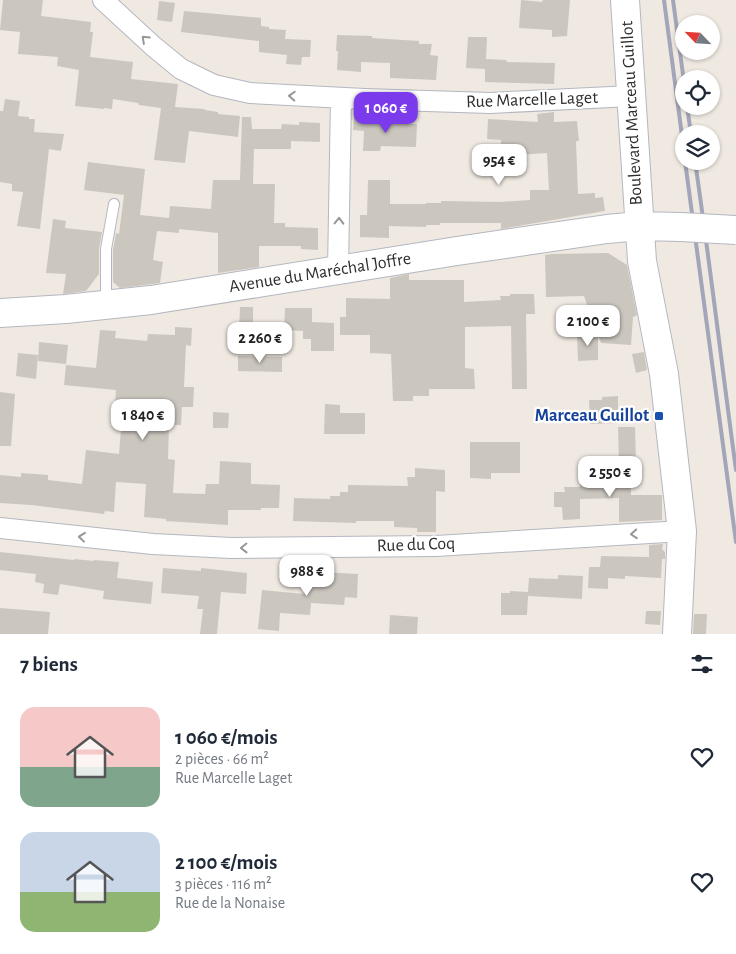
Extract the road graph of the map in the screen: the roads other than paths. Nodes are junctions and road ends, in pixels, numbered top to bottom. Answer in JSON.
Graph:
{"nodes":[{"id":1,"x":103,"y":0,"type":"edge"},
{"id":2,"x":625,"y":0,"type":"edge"},
{"id":3,"x":632,"y":96,"type":"junction"},
{"id":4,"x":341,"y":98,"type":"junction"},
{"id":5,"x":114,"y":204,"type":"dead end"},
{"id":6,"x":639,"y":226,"type":"junction"},
{"id":7,"x":736,"y":230,"type":"edge"},
{"id":8,"x":338,"y":270,"type":"junction"},
{"id":9,"x":106,"y":306,"type":"junction"},
{"id":10,"x":0,"y":312,"type":"edge"},
{"id":11,"x":0,"y":528,"type":"edge"},
{"id":12,"x":682,"y":530,"type":"junction"},
{"id":13,"x":677,"y":634,"type":"edge"}],
"edges":[{"from":4,"to":1,"type":"street","name":"Rue Marcelle Laget","one_way":true},
{"from":2,"to":3,"type":"street","name":"Boulevard Marceau Guillot"},
{"from":3,"to":4,"type":"street","name":"Rue Marcelle Laget"},
{"from":3,"to":6,"type":"street","name":"Boulevard Marceau Guillot"},
{"from":8,"to":4,"type":"street","one_way":true},
{"from":5,"to":9,"type":"lane"},
{"from":6,"to":7,"type":"street","name":"Avenue du Maréchal Joffre","bridge":true},
{"from":6,"to":8,"type":"street","name":"Avenue du Maréchal Joffre"},
{"from":6,"to":12,"type":"street","name":"Boulevard Marceau Guillot"},
{"from":8,"to":9,"type":"street","name":"Avenue du Maréchal Joffre"},
{"from":9,"to":10,"type":"street","name":"Avenue du Maréchal Joffre"},
{"from":12,"to":11,"type":"street","name":"Rue du Coq","one_way":true},
{"from":12,"to":13,"type":"street","name":"Boulevard Marceau Guillot"}]}
